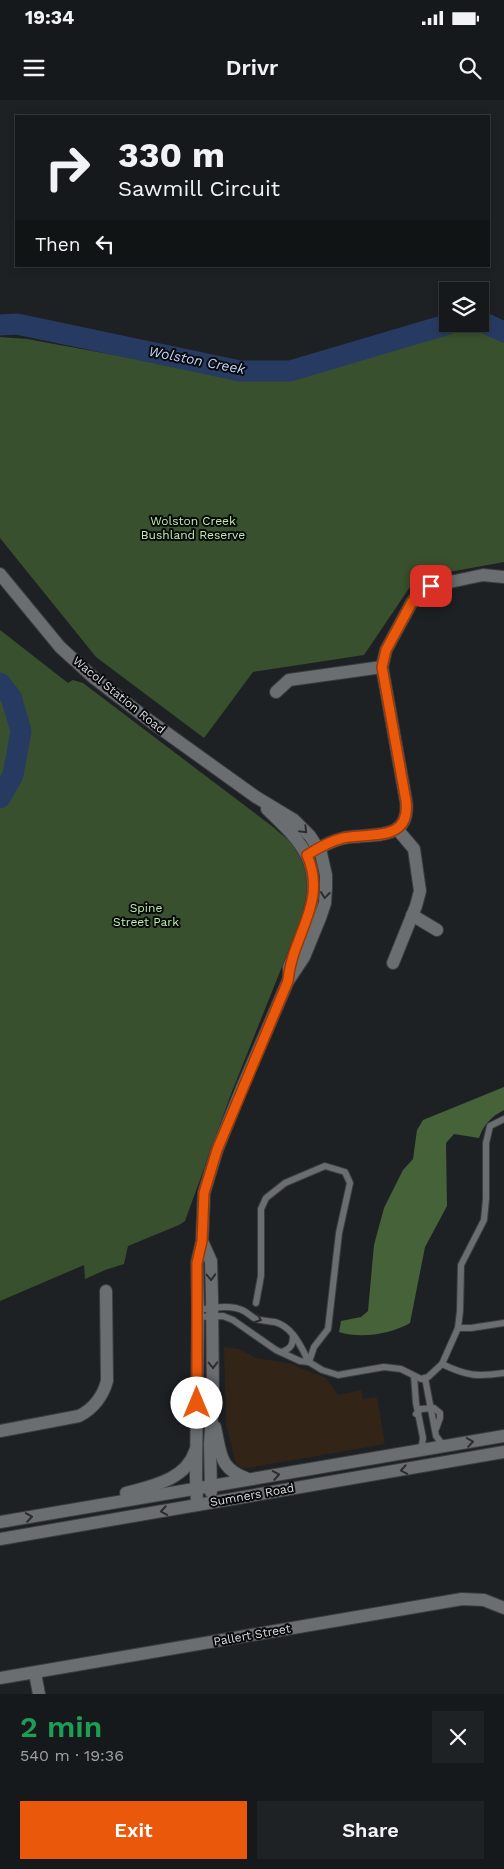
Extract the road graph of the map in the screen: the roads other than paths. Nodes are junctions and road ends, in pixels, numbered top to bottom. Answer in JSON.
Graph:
{"nodes":[{"id":1,"x":0,"y":574,"type":"edge"},
{"id":2,"x":503,"y":581,"type":"edge"},
{"id":3,"x":382,"y":667,"type":"junction"},
{"id":4,"x":276,"y":692,"type":"dead end"},
{"id":5,"x":397,"y":829,"type":"junction"},
{"id":6,"x":312,"y":852,"type":"junction"},
{"id":7,"x":412,"y":916,"type":"junction"},
{"id":8,"x":437,"y":930,"type":"dead end"},
{"id":9,"x":393,"y":963,"type":"dead end"},
{"id":10,"x":504,"y":1118,"type":"edge"},
{"id":11,"x":202,"y":1241,"type":"junction"},
{"id":12,"x":106,"y":1291,"type":"dead end"},
{"id":13,"x":256,"y":1303,"type":"dead end"},
{"id":14,"x":212,"y":1312,"type":"junction"},
{"id":15,"x":198,"y":1314,"type":"junction"},
{"id":16,"x":504,"y":1323,"type":"edge"},
{"id":17,"x":458,"y":1328,"type":"junction"},
{"id":18,"x":292,"y":1334,"type":"junction"},
{"id":19,"x":281,"y":1352,"type":"junction"},
{"id":20,"x":309,"y":1362,"type":"junction"},
{"id":21,"x":442,"y":1364,"type":"junction"},
{"id":22,"x":504,"y":1374,"type":"edge"},
{"id":23,"x":414,"y":1376,"type":"junction"},
{"id":24,"x":425,"y":1378,"type":"junction"},
{"id":25,"x":431,"y":1408,"type":"junction"},
{"id":26,"x":418,"y":1412,"type":"junction"},
{"id":27,"x":212,"y":1415,"type":"junction"},
{"id":28,"x":0,"y":1431,"type":"edge"},
{"id":29,"x":504,"y":1436,"type":"edge"},
{"id":30,"x":440,"y":1441,"type":"junction"},
{"id":31,"x":196,"y":1446,"type":"junction"},
{"id":32,"x":417,"y":1450,"type":"junction"},
{"id":33,"x":504,"y":1452,"type":"edge"},
{"id":34,"x":248,"y":1479,"type":"junction"},
{"id":35,"x":210,"y":1486,"type":"junction"},
{"id":36,"x":196,"y":1489,"type":"junction"},
{"id":37,"x":212,"y":1502,"type":"junction"},
{"id":38,"x":197,"y":1505,"type":"junction"},
{"id":39,"x":58,"y":1512,"type":"junction"},
{"id":40,"x":0,"y":1522,"type":"edge"},
{"id":41,"x":0,"y":1539,"type":"edge"},
{"id":42,"x":504,"y":1608,"type":"edge"},
{"id":43,"x":35,"y":1673,"type":"junction"},
{"id":44,"x":0,"y":1678,"type":"edge"},
{"id":45,"x":39,"y":1694,"type":"edge"}],
"edges":[{"from":1,"to":6,"type":"street","name":"Wacol Station Road"},
{"from":2,"to":3,"type":"street"},
{"from":3,"to":4,"type":"street"},
{"from":3,"to":5,"type":"street"},
{"from":5,"to":6,"type":"street"},
{"from":5,"to":7,"type":"street"},
{"from":6,"to":11,"type":"street","name":"Wacol Station Road"},
{"from":7,"to":8,"type":"street"},
{"from":7,"to":9,"type":"street"},
{"from":10,"to":17,"type":"lane"},
{"from":11,"to":14,"type":"street","name":"Wacol Station Road","one_way":true},
{"from":11,"to":15,"type":"street","name":"Wacol Station Road"},
{"from":12,"to":28,"type":"street"},
{"from":13,"to":20,"type":"lane"},
{"from":14,"to":15,"type":"lane"},
{"from":14,"to":18,"type":"lane","one_way":true},
{"from":14,"to":19,"type":"lane"},
{"from":14,"to":27,"type":"street","name":"Wacol Station Road","one_way":true},
{"from":15,"to":31,"type":"street","name":"Wacol Station Road"},
{"from":16,"to":17,"type":"lane"},
{"from":17,"to":21,"type":"lane"},
{"from":18,"to":19,"type":"lane"},
{"from":18,"to":20,"type":"lane"},
{"from":19,"to":20,"type":"lane"},
{"from":20,"to":23,"type":"lane"},
{"from":21,"to":22,"type":"lane"},
{"from":21,"to":24,"type":"lane"},
{"from":23,"to":24,"type":"lane"},
{"from":23,"to":26,"type":"lane"},
{"from":24,"to":25,"type":"lane"},
{"from":25,"to":26,"type":"lane"},
{"from":25,"to":30,"type":"lane"},
{"from":26,"to":32,"type":"lane"},
{"from":27,"to":34,"type":"street"},
{"from":27,"to":35,"type":"street","name":"Wacol Station Road"},
{"from":30,"to":29,"type":"street","name":"Sumners Road","one_way":true},
{"from":30,"to":32,"type":"street","name":"Sumners Road"},
{"from":31,"to":36,"type":"street","name":"Wacol Station Road"},
{"from":31,"to":39,"type":"street"},
{"from":34,"to":32,"type":"street","name":"Sumners Road","one_way":true},
{"from":33,"to":37,"type":"street","name":"Sumners Road","one_way":true},
{"from":34,"to":35,"type":"street","name":"Sumners Road"},
{"from":35,"to":36,"type":"street","name":"Sumners Road"},
{"from":35,"to":37,"type":"street","name":"Wacol Station Road"},
{"from":36,"to":38,"type":"street","name":"Wacol Station Road"},
{"from":36,"to":39,"type":"street","name":"Sumners Road"},
{"from":37,"to":38,"type":"street","name":"Sumners Road"},
{"from":38,"to":41,"type":"street","name":"Sumners Road","one_way":true},
{"from":40,"to":39,"type":"street","name":"Sumners Road","one_way":true},
{"from":42,"to":43,"type":"street","name":"Pallert Street"},
{"from":43,"to":44,"type":"street","name":"Pallert Street"},
{"from":43,"to":45,"type":"street"}]}
